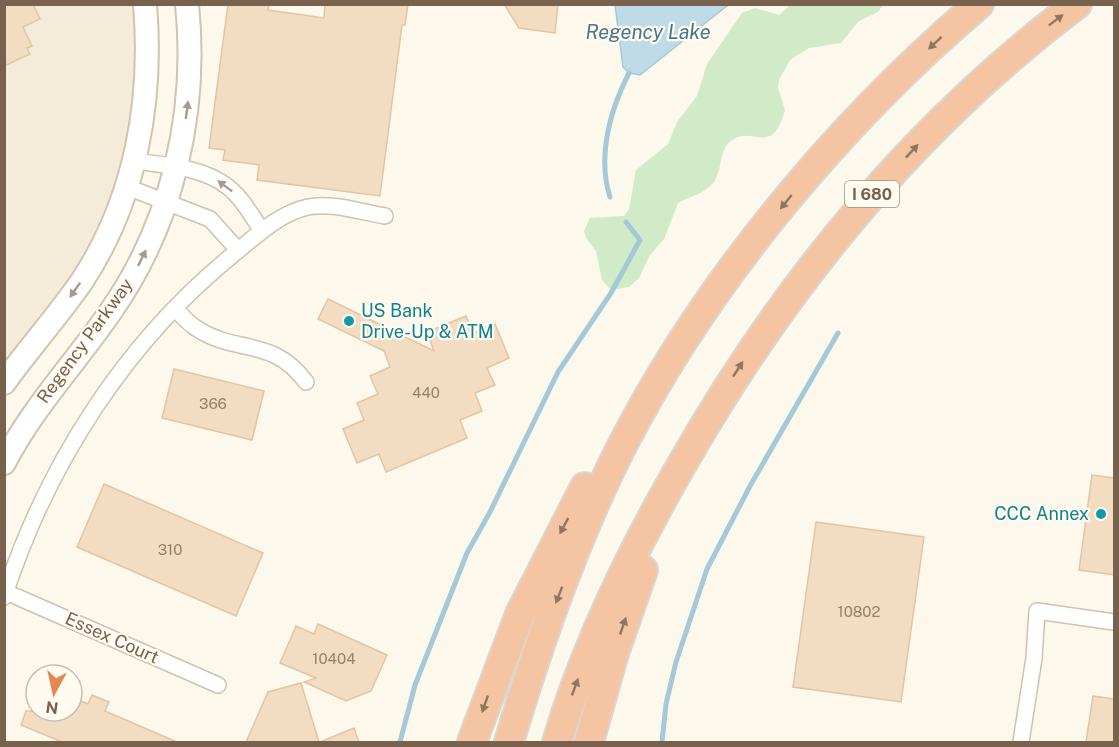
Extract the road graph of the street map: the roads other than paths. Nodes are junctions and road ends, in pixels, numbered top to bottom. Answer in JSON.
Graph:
{"nodes":[{"id":1,"x":145,"y":4,"type":"edge"},
{"id":2,"x":187,"y":4,"type":"edge"},
{"id":3,"x":979,"y":4,"type":"edge"},
{"id":4,"x":1077,"y":4,"type":"edge"},
{"id":5,"x":134,"y":161,"type":"junction"},
{"id":6,"x":176,"y":167,"type":"junction"},
{"id":7,"x":127,"y":187,"type":"junction"},
{"id":8,"x":166,"y":201,"type":"junction"},
{"id":9,"x":385,"y":216,"type":"dead end"},
{"id":10,"x":262,"y":231,"type":"junction"},
{"id":11,"x":238,"y":250,"type":"junction"},
{"id":12,"x":176,"y":309,"type":"junction"},
{"id":13,"x":306,"y":382,"type":"dead end"},
{"id":14,"x":4,"y":383,"type":"edge"},
{"id":15,"x":653,"y":389,"type":"junction"},
{"id":16,"x":708,"y":419,"type":"junction"},
{"id":17,"x":4,"y":463,"type":"edge"},
{"id":18,"x":5,"y":594,"type":"edge"},
{"id":19,"x":1114,"y":621,"type":"edge"},
{"id":20,"x":218,"y":685,"type":"dead end"},
{"id":21,"x":472,"y":742,"type":"edge"},
{"id":22,"x":509,"y":742,"type":"edge"},
{"id":23,"x":557,"y":742,"type":"edge"},
{"id":24,"x":589,"y":742,"type":"edge"},
{"id":25,"x":1021,"y":742,"type":"edge"}],
"edges":[{"from":1,"to":5,"type":"main road","name":"Regency Parkway"},
{"from":6,"to":2,"type":"main road","name":"Regency Parkway","one_way":true},
{"from":3,"to":15,"type":"highway","one_way":true},
{"from":16,"to":4,"type":"highway","number":"I 680","one_way":true},
{"from":5,"to":6,"type":"street"},
{"from":5,"to":7,"type":"main road","name":"Regency Parkway"},
{"from":6,"to":8,"type":"main road","name":"Regency Parkway"},
{"from":10,"to":6,"type":"street","one_way":true},
{"from":7,"to":8,"type":"street"},
{"from":7,"to":14,"type":"main road","name":"Regency Parkway","one_way":true},
{"from":8,"to":11,"type":"street"},
{"from":17,"to":8,"type":"main road","name":"Regency Parkway","one_way":true},
{"from":9,"to":10,"type":"street"},
{"from":10,"to":11,"type":"street"},
{"from":11,"to":12,"type":"street"},
{"from":12,"to":13,"type":"street"},
{"from":12,"to":18,"type":"street"},
{"from":15,"to":21,"type":"highway","one_way":true},
{"from":15,"to":22,"type":"highway","one_way":true},
{"from":23,"to":16,"type":"highway","number":"I 680","one_way":true},
{"from":24,"to":16,"type":"highway","one_way":true},
{"from":18,"to":20,"type":"street","name":"Essex Court"},
{"from":19,"to":25,"type":"street"}]}
